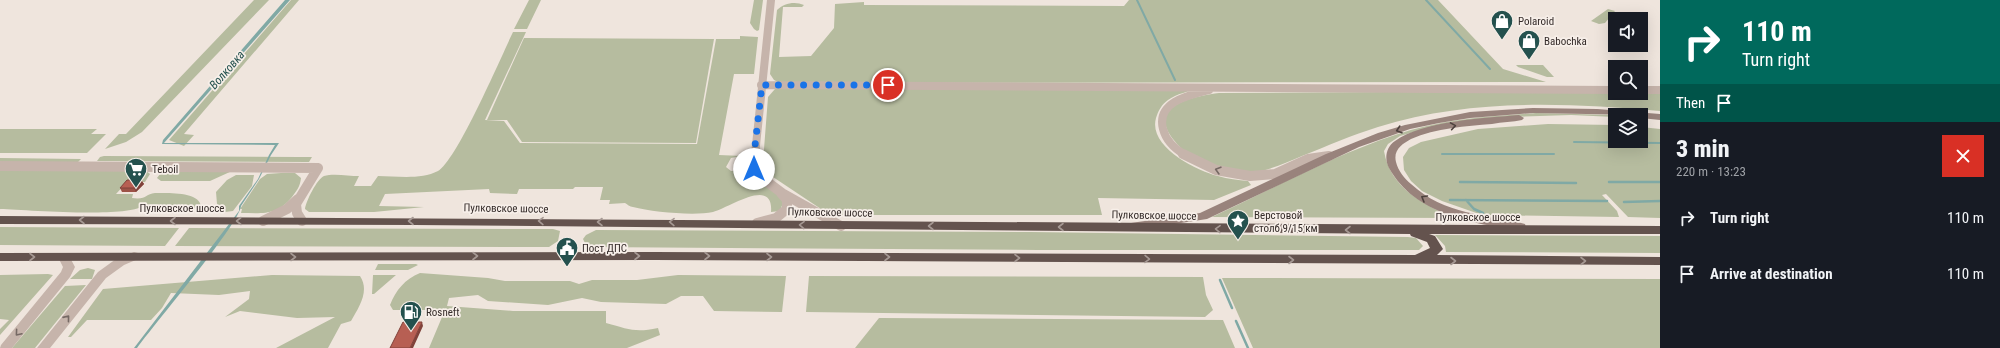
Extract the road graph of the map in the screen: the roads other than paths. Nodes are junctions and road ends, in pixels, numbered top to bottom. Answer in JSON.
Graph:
{"nodes":[{"id":1,"x":771,"y":0,"type":"edge"},
{"id":2,"x":762,"y":85,"type":"junction"},
{"id":3,"x":1220,"y":88,"type":"junction"},
{"id":4,"x":1608,"y":90,"type":"edge"},
{"id":5,"x":1648,"y":90,"type":"edge"},
{"id":6,"x":1660,"y":90,"type":"edge"},
{"id":7,"x":1660,"y":117,"type":"edge"},
{"id":8,"x":1608,"y":119,"type":"edge"},
{"id":9,"x":1648,"y":121,"type":"edge"},
{"id":10,"x":1660,"y":122,"type":"edge"},
{"id":11,"x":1332,"y":155,"type":"junction"},
{"id":12,"x":0,"y":166,"type":"edge"},
{"id":13,"x":780,"y":190,"type":"junction"},
{"id":14,"x":298,"y":199,"type":"junction"},
{"id":15,"x":0,"y":220,"type":"edge"},
{"id":16,"x":263,"y":221,"type":"junction"},
{"id":17,"x":302,"y":221,"type":"junction"},
{"id":18,"x":757,"y":223,"type":"junction"},
{"id":19,"x":841,"y":226,"type":"junction"},
{"id":20,"x":1127,"y":227,"type":"junction"},
{"id":21,"x":1387,"y":230,"type":"junction"},
{"id":22,"x":1539,"y":230,"type":"junction"},
{"id":23,"x":1660,"y":230,"type":"edge"},
{"id":24,"x":134,"y":256,"type":"junction"},
{"id":25,"x":0,"y":257,"type":"edge"},
{"id":26,"x":64,"y":257,"type":"junction"},
{"id":27,"x":1400,"y":261,"type":"junction"},
{"id":28,"x":1660,"y":261,"type":"edge"},
{"id":29,"x":5,"y":348,"type":"edge"},
{"id":30,"x":43,"y":348,"type":"edge"}],
"edges":[{"from":1,"to":2,"type":"street"},
{"from":2,"to":3,"type":"street"},
{"from":2,"to":13,"type":"street"},
{"from":3,"to":4,"type":"street"},
{"from":11,"to":3,"type":"street","one_way":true},
{"from":5,"to":6,"type":"street"},
{"from":7,"to":11,"type":"main road","one_way":true},
{"from":22,"to":8,"type":"main road","one_way":true},
{"from":9,"to":10,"type":"main road"},
{"from":11,"to":20,"type":"main road"},
{"from":12,"to":14,"type":"street"},
{"from":13,"to":18,"type":"street"},
{"from":13,"to":19,"type":"street"},
{"from":14,"to":16,"type":"street"},
{"from":14,"to":17,"type":"street"},
{"from":16,"to":15,"type":"highway","name":"Пулковское шоссе","one_way":true},
{"from":16,"to":17,"type":"highway","name":"Пулковское шоссе"},
{"from":18,"to":17,"type":"highway","name":"Пулковское шоссе","one_way":true},
{"from":19,"to":18,"type":"highway","name":"Пулковское шоссе","one_way":true},
{"from":20,"to":19,"type":"highway","name":"Пулковское шоссе","one_way":true},
{"from":21,"to":20,"type":"highway","name":"Пулковское шоссе","one_way":true},
{"from":21,"to":22,"type":"highway","name":"Пулковское шоссе"},
{"from":21,"to":27,"type":"highway"},
{"from":22,"to":23,"type":"highway","name":"Пулковское шоссе"},
{"from":24,"to":26,"type":"highway"},
{"from":24,"to":27,"type":"highway","one_way":true},
{"from":30,"to":24,"type":"street","one_way":true},
{"from":25,"to":26,"type":"highway","one_way":true},
{"from":26,"to":29,"type":"street","one_way":true},
{"from":27,"to":28,"type":"highway","one_way":true}]}
